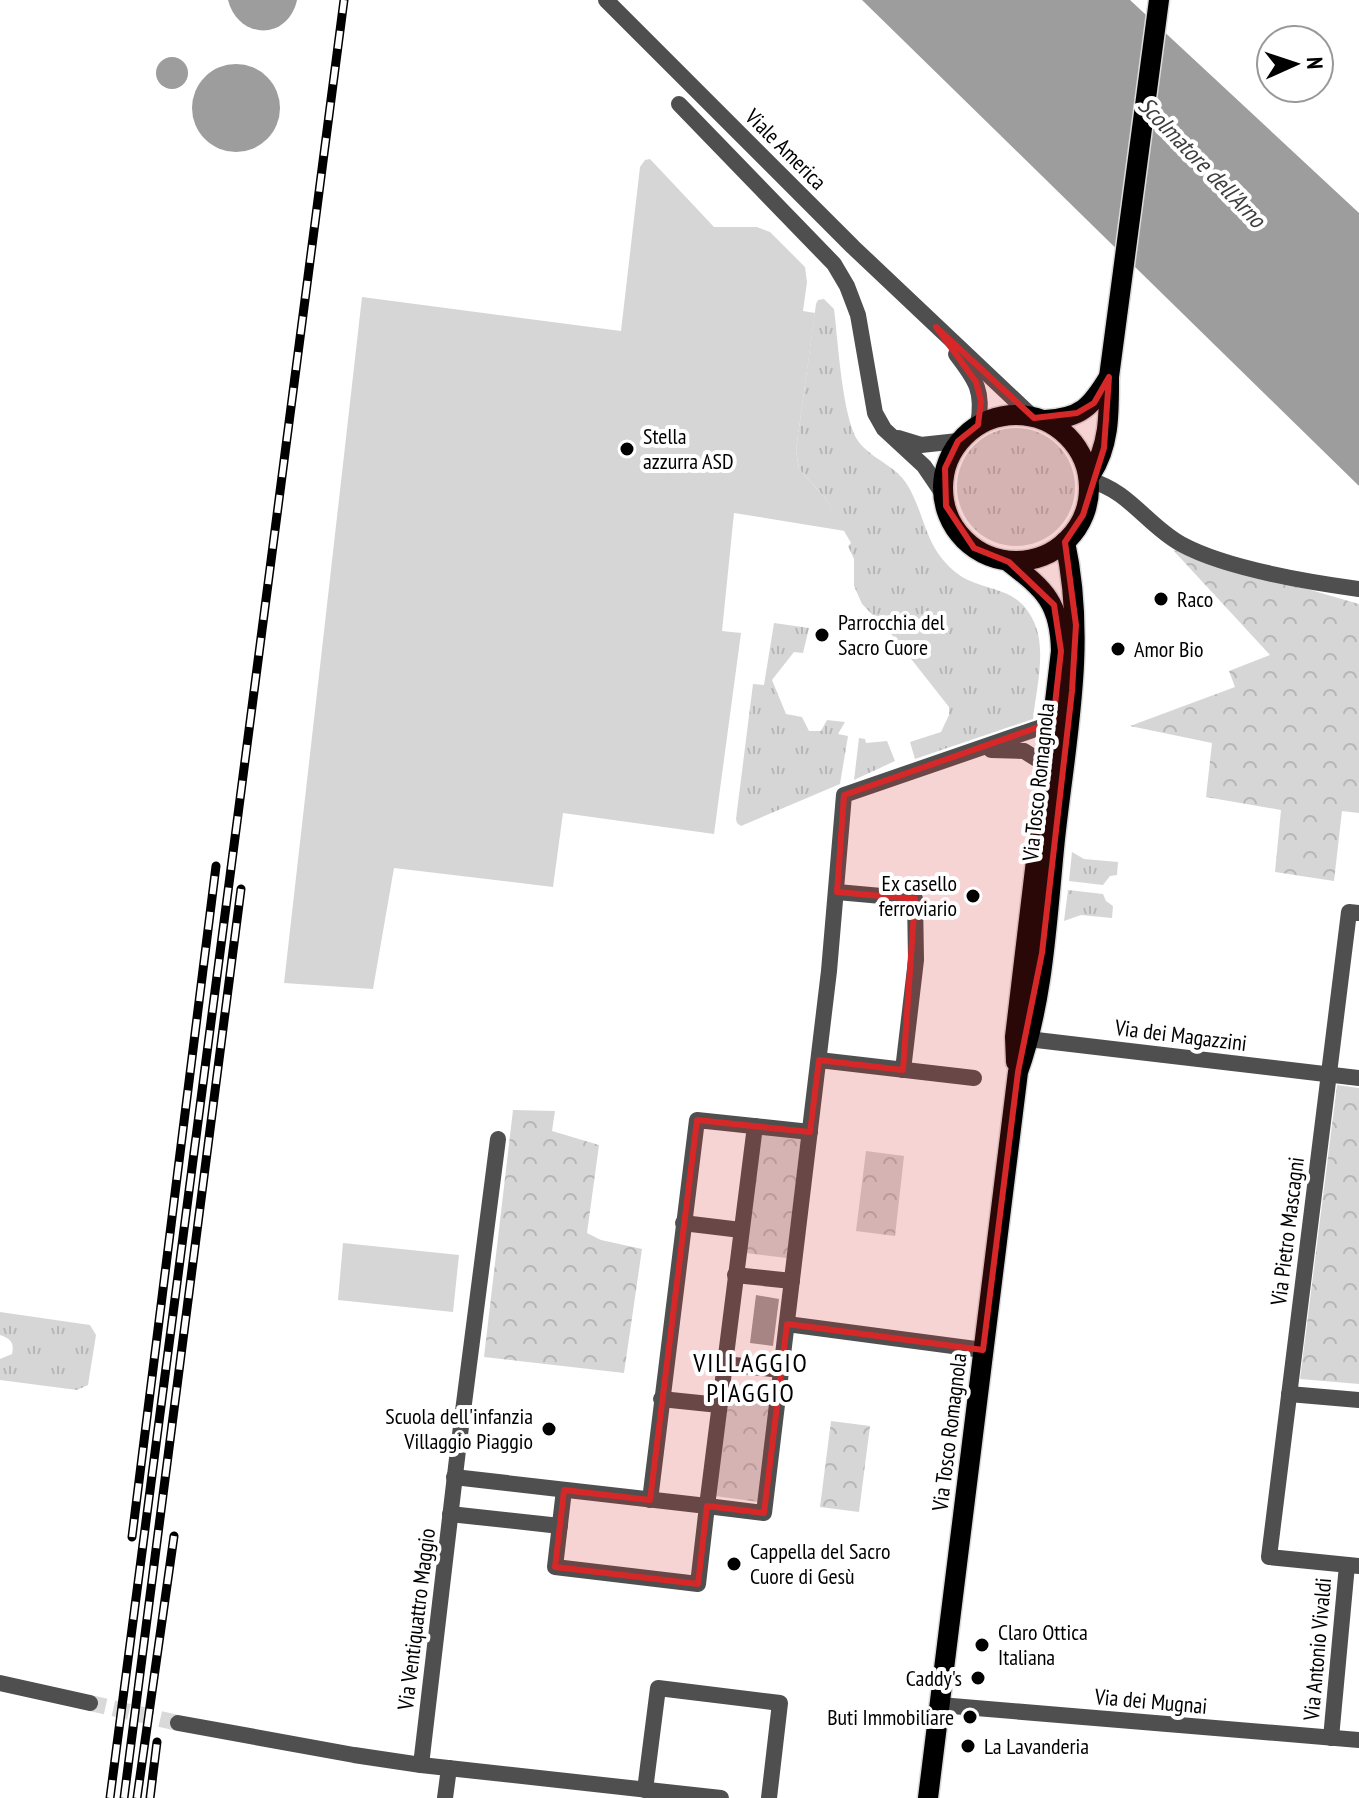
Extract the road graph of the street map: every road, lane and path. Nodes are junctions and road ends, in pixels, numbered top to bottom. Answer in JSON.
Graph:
{"nodes":[{"id":1,"x":606,"y":0,"type":"edge"},
{"id":2,"x":1159,"y":0,"type":"edge"},
{"id":3,"x":679,"y":104,"type":"dead end"},
{"id":4,"x":936,"y":327,"type":"junction"},
{"id":5,"x":1102,"y":406,"type":"junction"},
{"id":6,"x":1039,"y":419,"type":"junction"},
{"id":7,"x":978,"y":425,"type":"junction"},
{"id":8,"x":890,"y":434,"type":"junction"},
{"id":9,"x":958,"y":441,"type":"junction"},
{"id":10,"x":1091,"y":478,"type":"junction"},
{"id":11,"x":943,"y":494,"type":"junction"},
{"id":12,"x":1065,"y":542,"type":"junction"},
{"id":13,"x":1009,"y":562,"type":"junction"},
{"id":14,"x":1359,"y":589,"type":"edge"},
{"id":15,"x":1053,"y":723,"type":"junction"},
{"id":16,"x":973,"y":751,"type":"junction"},
{"id":17,"x":1048,"y":766,"type":"junction"},
{"id":18,"x":837,"y":892,"type":"junction"},
{"id":19,"x":1354,"y":912,"type":"edge"},
{"id":20,"x":1028,"y":1039,"type":"junction"},
{"id":21,"x":819,"y":1060,"type":"junction"},
{"id":22,"x":903,"y":1070,"type":"junction"},
{"id":23,"x":1018,"y":1072,"type":"junction"},
{"id":24,"x":1328,"y":1074,"type":"junction"},
{"id":25,"x":974,"y":1078,"type":"dead end"},
{"id":26,"x":1359,"y":1078,"type":"edge"},
{"id":27,"x":755,"y":1126,"type":"junction"},
{"id":28,"x":810,"y":1132,"type":"junction"},
{"id":29,"x":498,"y":1139,"type":"dead end"},
{"id":30,"x":683,"y":1223,"type":"junction"},
{"id":31,"x":741,"y":1230,"type":"junction"},
{"id":32,"x":735,"y":1275,"type":"junction"},
{"id":33,"x":792,"y":1281,"type":"junction"},
{"id":34,"x":787,"y":1324,"type":"junction"},
{"id":35,"x":983,"y":1350,"type":"junction"},
{"id":36,"x":724,"y":1364,"type":"junction"},
{"id":37,"x":782,"y":1370,"type":"junction"},
{"id":38,"x":1289,"y":1394,"type":"junction"},
{"id":39,"x":661,"y":1399,"type":"junction"},
{"id":40,"x":1359,"y":1400,"type":"edge"},
{"id":41,"x":719,"y":1405,"type":"junction"},
{"id":42,"x":454,"y":1477,"type":"junction"},
{"id":43,"x":564,"y":1490,"type":"junction"},
{"id":44,"x":650,"y":1500,"type":"junction"},
{"id":45,"x":707,"y":1506,"type":"junction"},
{"id":46,"x":450,"y":1514,"type":"junction"},
{"id":47,"x":560,"y":1526,"type":"junction"},
{"id":48,"x":1353,"y":1566,"type":"edge"},
{"id":49,"x":0,"y":1683,"type":"edge"},
{"id":50,"x":90,"y":1703,"type":"tunnel mouth"},
{"id":51,"x":940,"y":1705,"type":"junction"},
{"id":52,"x":178,"y":1723,"type":"tunnel mouth"},
{"id":53,"x":1331,"y":1738,"type":"junction"},
{"id":54,"x":1359,"y":1740,"type":"edge"},
{"id":55,"x":421,"y":1765,"type":"junction"},
{"id":56,"x":449,"y":1768,"type":"junction"},
{"id":57,"x":645,"y":1790,"type":"junction"},
{"id":58,"x":445,"y":1798,"type":"edge"},
{"id":59,"x":721,"y":1798,"type":"edge"},
{"id":60,"x":769,"y":1798,"type":"edge"},
{"id":61,"x":928,"y":1798,"type":"edge"}],
"edges":[{"from":1,"to":4,"type":"street","name":"Viale America"},
{"from":2,"to":5,"type":"main road"},
{"from":3,"to":8,"type":"street"},
{"from":4,"to":6,"type":"street"},
{"from":4,"to":7,"type":"street"},
{"from":5,"to":6,"type":"main road"},
{"from":5,"to":10,"type":"main road"},
{"from":6,"to":7,"type":"main road"},
{"from":6,"to":10,"type":"main road"},
{"from":7,"to":9,"type":"main road"},
{"from":8,"to":9,"type":"street"},
{"from":8,"to":11,"type":"street"},
{"from":9,"to":11,"type":"main road"},
{"from":10,"to":12,"type":"main road"},
{"from":10,"to":14,"type":"street"},
{"from":11,"to":13,"type":"main road"},
{"from":12,"to":13,"type":"main road"},
{"from":12,"to":20,"type":"main road","name":"Via Tosco Romagnola"},
{"from":13,"to":15,"type":"main road","name":"Via Tosco Romagnola"},
{"from":15,"to":16,"type":"street"},
{"from":15,"to":17,"type":"main road","name":"Via Tosco Romagnola"},
{"from":16,"to":17,"type":"street"},
{"from":16,"to":18,"type":"street"},
{"from":17,"to":23,"type":"main road","name":"Via Tosco Romagnola"},
{"from":18,"to":21,"type":"street"},
{"from":18,"to":22,"type":"street"},
{"from":19,"to":24,"type":"street","name":"Via Pietro Mascagni"},
{"from":20,"to":23,"type":"main road","name":"Via Tosco Romagnola"},
{"from":20,"to":24,"type":"street","name":"Via dei Magazzini"},
{"from":21,"to":22,"type":"street"},
{"from":21,"to":28,"type":"street"},
{"from":22,"to":25,"type":"street"},
{"from":23,"to":35,"type":"main road","name":"Via Tosco Romagnola"},
{"from":24,"to":26,"type":"street","name":"Via dei Magazzini"},
{"from":24,"to":38,"type":"street","name":"Via Pietro Mascagni"},
{"from":27,"to":28,"type":"street"},
{"from":27,"to":30,"type":"street"},
{"from":27,"to":31,"type":"street"},
{"from":28,"to":33,"type":"street"},
{"from":29,"to":42,"type":"street","name":"Via Ventiquattro Maggio"},
{"from":30,"to":31,"type":"street"},
{"from":30,"to":39,"type":"street"},
{"from":31,"to":32,"type":"street"},
{"from":32,"to":33,"type":"street"},
{"from":32,"to":36,"type":"street"},
{"from":33,"to":34,"type":"street"},
{"from":34,"to":35,"type":"street"},
{"from":34,"to":37,"type":"street"},
{"from":35,"to":51,"type":"main road","name":"Via Tosco Romagnola"},
{"from":36,"to":37,"type":"street"},
{"from":36,"to":41,"type":"street"},
{"from":37,"to":45,"type":"street"},
{"from":38,"to":40,"type":"street"},
{"from":38,"to":48,"type":"street","name":"Via Pietro Mascagni"},
{"from":39,"to":41,"type":"street"},
{"from":39,"to":44,"type":"street"},
{"from":41,"to":45,"type":"street"},
{"from":42,"to":43,"type":"street"},
{"from":42,"to":46,"type":"street","name":"Via Ventiquattro Maggio"},
{"from":43,"to":44,"type":"street"},
{"from":43,"to":47,"type":"street"},
{"from":44,"to":45,"type":"street"},
{"from":45,"to":47,"type":"street"},
{"from":46,"to":47,"type":"street"},
{"from":46,"to":55,"type":"street","name":"Via Ventiquattro Maggio"},
{"from":48,"to":53,"type":"street","name":"Via Antonio Vivaldi"},
{"from":49,"to":50,"type":"street"},
{"from":51,"to":53,"type":"street","name":"Via dei Mugnai"},
{"from":51,"to":61,"type":"main road","name":"Via Tosco Romagnola"},
{"from":52,"to":55,"type":"street"},
{"from":53,"to":54,"type":"street","name":"Via dei Mugnai"},
{"from":55,"to":56,"type":"street"},
{"from":56,"to":57,"type":"street"},
{"from":56,"to":58,"type":"street"},
{"from":57,"to":59,"type":"street"},
{"from":57,"to":60,"type":"street"}]}
